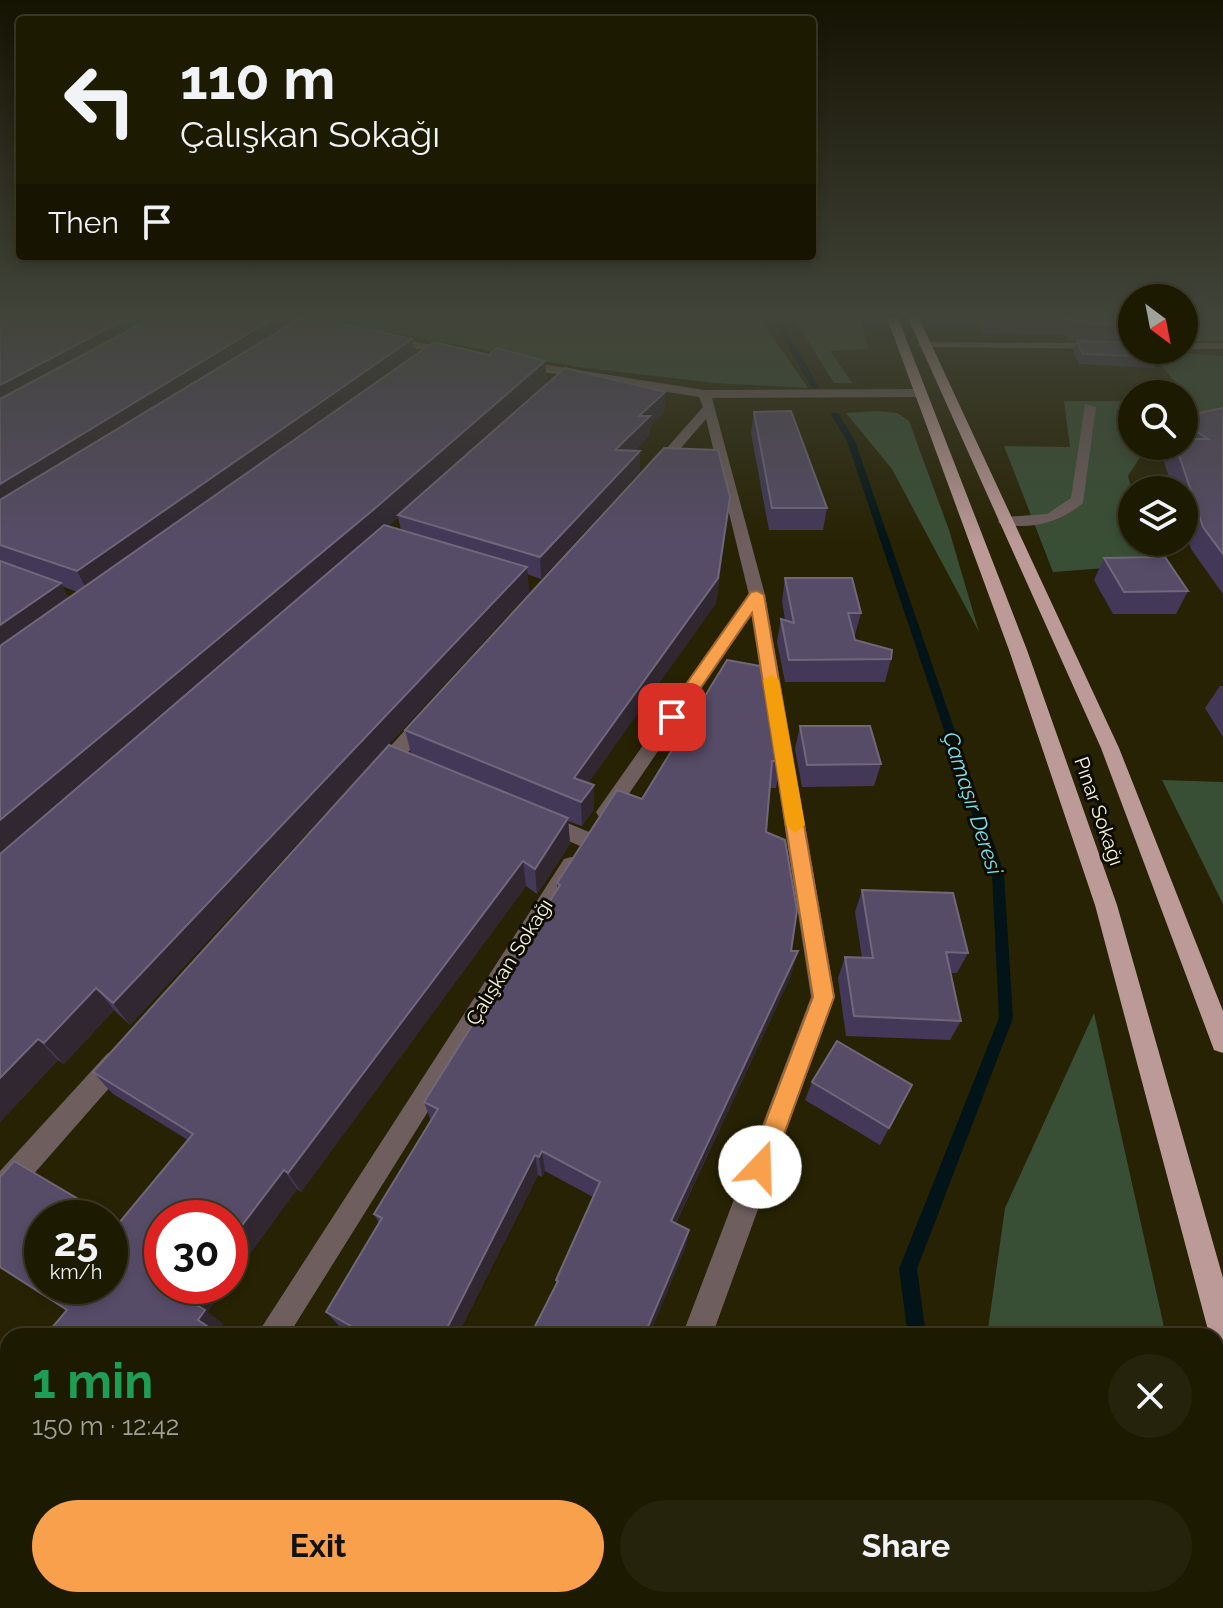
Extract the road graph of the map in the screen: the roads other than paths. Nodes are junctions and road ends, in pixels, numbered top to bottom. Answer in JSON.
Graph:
{"nodes":[{"id":1,"x":655,"y":393,"type":"edge"},
{"id":2,"x":918,"y":393,"type":"edge"},
{"id":3,"x":919,"y":393,"type":"edge"},
{"id":4,"x":945,"y":393,"type":"edge"},
{"id":5,"x":707,"y":401,"type":"junction"},
{"id":6,"x":1090,"y":407,"type":"dead end"},
{"id":7,"x":639,"y":487,"type":"edge"},
{"id":8,"x":1005,"y":521,"type":"junction"},
{"id":9,"x":757,"y":595,"type":"junction"},
{"id":10,"x":443,"y":701,"type":"edge"},
{"id":11,"x":369,"y":781,"type":"edge"},
{"id":12,"x":531,"y":816,"type":"edge"},
{"id":13,"x":587,"y":840,"type":"junction"},
{"id":14,"x":1223,"y":1042,"type":"edge"},
{"id":15,"x":127,"y":1050,"type":"edge"},
{"id":16,"x":0,"y":1191,"type":"edge"},
{"id":17,"x":276,"y":1328,"type":"edge"},
{"id":18,"x":700,"y":1328,"type":"edge"},
{"id":19,"x":1222,"y":1328,"type":"edge"}],
"edges":[{"from":1,"to":5,"type":"street"},
{"from":2,"to":5,"type":"street"},
{"from":3,"to":19,"type":"main road","name":"Pınar Sokağı"},
{"from":4,"to":8,"type":"main road","name":"Pınar Sokağı"},
{"from":5,"to":7,"type":"street"},
{"from":5,"to":9,"type":"street"},
{"from":6,"to":8,"type":"street"},
{"from":8,"to":14,"type":"main road","name":"Pınar Sokağı"},
{"from":9,"to":13,"type":"street","name":"Çalışkan Sokağı"},
{"from":9,"to":18,"type":"street"},
{"from":10,"to":11,"type":"street"},
{"from":12,"to":13,"type":"street"},
{"from":13,"to":17,"type":"street","name":"Çalışkan Sokağı"},
{"from":15,"to":16,"type":"street"}]}
